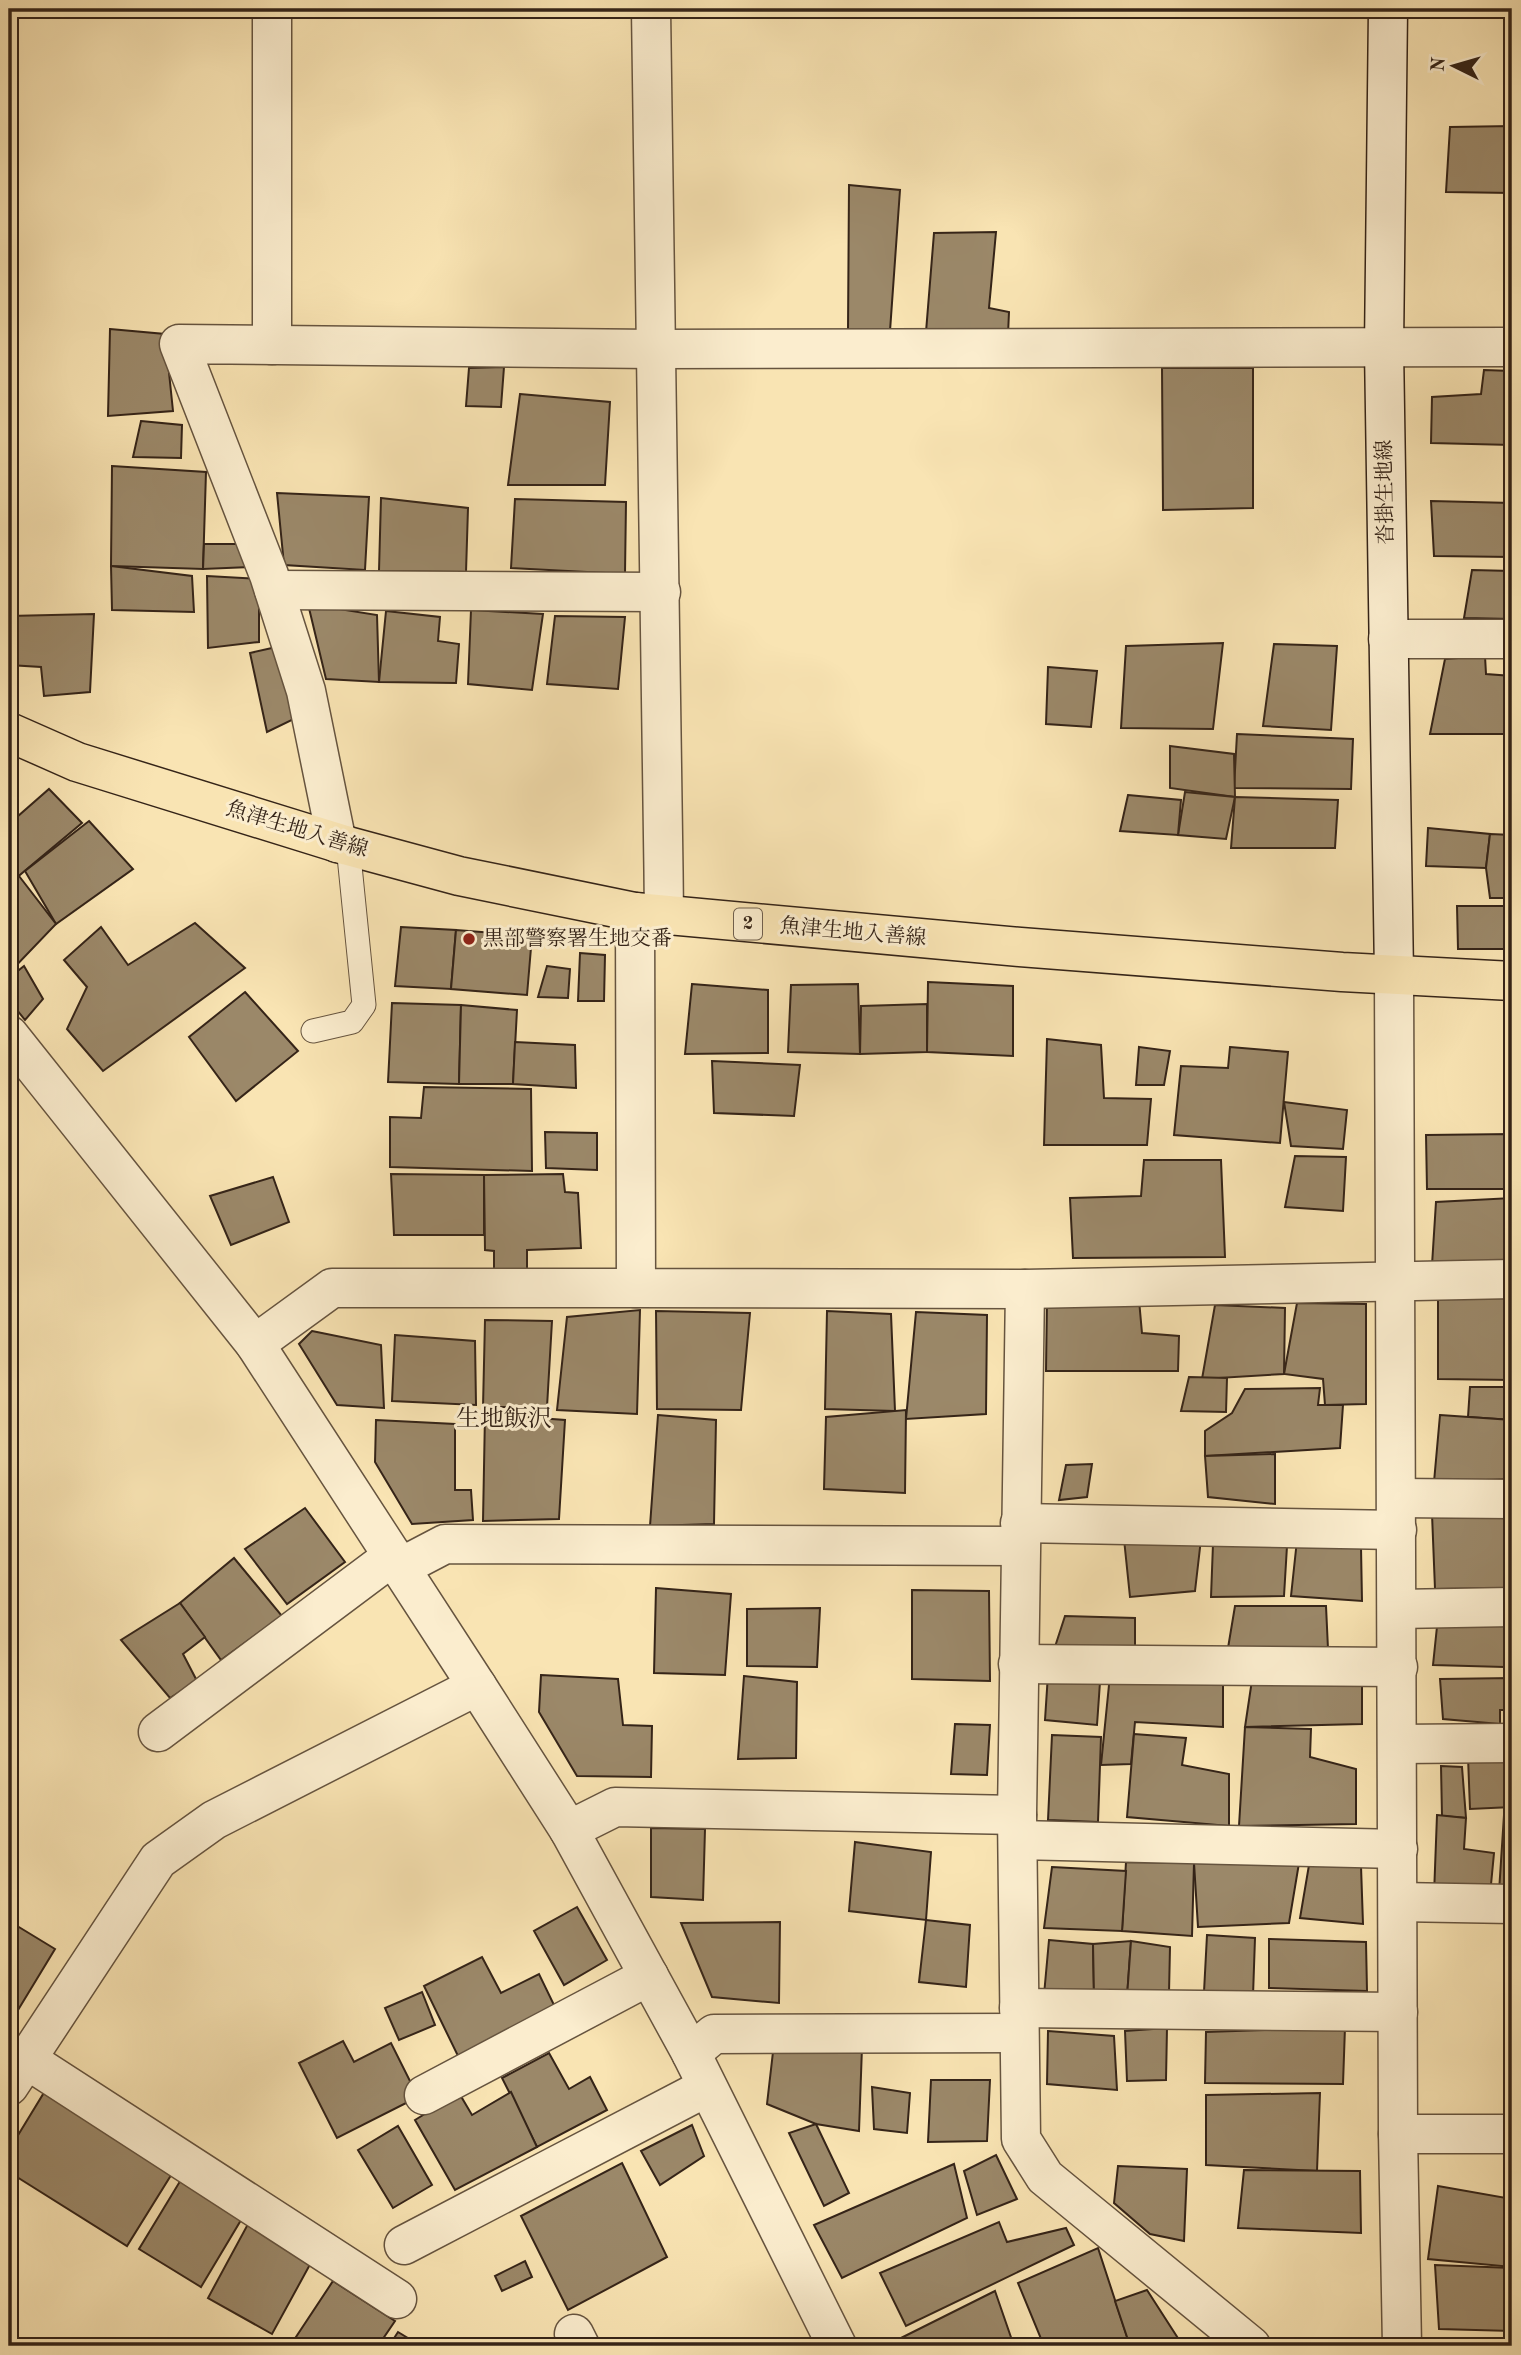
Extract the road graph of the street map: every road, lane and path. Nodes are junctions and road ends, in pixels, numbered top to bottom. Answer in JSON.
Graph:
{"nodes":[{"id":1,"x":272,"y":9,"type":"edge"},
{"id":2,"x":651,"y":9,"type":"edge"},
{"id":3,"x":1388,"y":9,"type":"edge"},
{"id":4,"x":272,"y":345,"type":"junction"},
{"id":5,"x":1384,"y":348,"type":"junction"},
{"id":6,"x":1512,"y":348,"type":"edge"},
{"id":7,"x":654,"y":349,"type":"junction"},
{"id":8,"x":274,"y":590,"type":"junction"},
{"id":9,"x":661,"y":593,"type":"junction"},
{"id":10,"x":1388,"y":639,"type":"junction"},
{"id":11,"x":1512,"y":639,"type":"edge"},
{"id":12,"x":9,"y":732,"type":"edge"},
{"id":13,"x":342,"y":844,"type":"junction"},
{"id":14,"x":649,"y":915,"type":"junction"},
{"id":15,"x":1394,"y":975,"type":"junction"},
{"id":16,"x":1512,"y":981,"type":"edge"},
{"id":17,"x":313,"y":1031,"type":"dead end"},
{"id":18,"x":9,"y":1035,"type":"edge"},
{"id":19,"x":1512,"y":1279,"type":"edge"},
{"id":20,"x":1397,"y":1281,"type":"junction"},
{"id":21,"x":636,"y":1288,"type":"junction"},
{"id":22,"x":1025,"y":1289,"type":"junction"},
{"id":23,"x":255,"y":1344,"type":"junction"},
{"id":24,"x":1512,"y":1499,"type":"edge"},
{"id":25,"x":1397,"y":1514,"type":"junction"},
{"id":26,"x":1020,"y":1534,"type":"junction"},
{"id":27,"x":397,"y":1562,"type":"junction"},
{"id":28,"x":1512,"y":1607,"type":"edge"},
{"id":29,"x":1398,"y":1609,"type":"junction"},
{"id":30,"x":1018,"y":1664,"type":"junction"},
{"id":31,"x":1398,"y":1667,"type":"junction"},
{"id":32,"x":477,"y":1686,"type":"junction"},
{"id":33,"x":158,"y":1732,"type":"dead end"},
{"id":34,"x":1512,"y":1743,"type":"edge"},
{"id":35,"x":1398,"y":1744,"type":"junction"},
{"id":36,"x":1017,"y":1828,"type":"junction"},
{"id":37,"x":569,"y":1830,"type":"junction"},
{"id":38,"x":1398,"y":1849,"type":"junction"},
{"id":39,"x":1398,"y":1902,"type":"junction"},
{"id":40,"x":1512,"y":1904,"type":"edge"},
{"id":41,"x":649,"y":1976,"type":"junction"},
{"id":42,"x":1398,"y":2012,"type":"junction"},
{"id":43,"x":1019,"y":2020,"type":"junction"},
{"id":44,"x":691,"y":2053,"type":"junction"},
{"id":45,"x":18,"y":2073,"type":"edge"},
{"id":46,"x":707,"y":2087,"type":"junction"},
{"id":47,"x":424,"y":2095,"type":"dead end"},
{"id":48,"x":1398,"y":2134,"type":"junction"},
{"id":49,"x":1512,"y":2134,"type":"edge"},
{"id":50,"x":404,"y":2245,"type":"dead end"},
{"id":51,"x":397,"y":2299,"type":"dead end"},
{"id":52,"x":837,"y":2346,"type":"edge"},
{"id":53,"x":1251,"y":2346,"type":"edge"},
{"id":54,"x":1402,"y":2346,"type":"edge"}],
"edges":[{"from":1,"to":4,"type":"street"},
{"from":2,"to":7,"type":"street"},
{"from":3,"to":5,"type":"street","name":"沓掛生地線"},
{"from":4,"to":7,"type":"street"},
{"from":4,"to":8,"type":"street"},
{"from":5,"to":6,"type":"street"},
{"from":5,"to":7,"type":"street"},
{"from":5,"to":10,"type":"street","name":"沓掛生地線"},
{"from":7,"to":9,"type":"street"},
{"from":8,"to":9,"type":"street"},
{"from":8,"to":13,"type":"street"},
{"from":9,"to":14,"type":"street"},
{"from":10,"to":11,"type":"street"},
{"from":10,"to":15,"type":"street","name":"沓掛生地線"},
{"from":12,"to":13,"type":"main road","name":"魚津生地入善線","number":"2"},
{"from":13,"to":14,"type":"main road","name":"魚津生地入善線","number":"2"},
{"from":13,"to":17,"type":"lane"},
{"from":14,"to":15,"type":"main road","name":"魚津生地入善線","number":"2"},
{"from":14,"to":21,"type":"street"},
{"from":15,"to":16,"type":"main road","name":"魚津生地入善線","number":"2"},
{"from":15,"to":20,"type":"street","name":"沓掛生地線"},
{"from":18,"to":23,"type":"street"},
{"from":19,"to":20,"type":"street"},
{"from":20,"to":22,"type":"street"},
{"from":20,"to":25,"type":"street","name":"沓掛生地線"},
{"from":21,"to":22,"type":"street"},
{"from":21,"to":23,"type":"street"},
{"from":22,"to":26,"type":"street"},
{"from":23,"to":27,"type":"street"},
{"from":24,"to":25,"type":"street"},
{"from":25,"to":26,"type":"street"},
{"from":25,"to":29,"type":"street","name":"沓掛生地線"},
{"from":26,"to":27,"type":"street"},
{"from":26,"to":30,"type":"street"},
{"from":27,"to":32,"type":"street"},
{"from":27,"to":33,"type":"street"},
{"from":28,"to":29,"type":"street"},
{"from":29,"to":31,"type":"street","name":"沓掛生地線"},
{"from":30,"to":31,"type":"street"},
{"from":30,"to":36,"type":"street"},
{"from":31,"to":35,"type":"street","name":"沓掛生地線"},
{"from":32,"to":37,"type":"street"},
{"from":32,"to":45,"type":"street"},
{"from":34,"to":35,"type":"street"},
{"from":35,"to":38,"type":"street","name":"沓掛生地線"},
{"from":36,"to":37,"type":"street"},
{"from":36,"to":38,"type":"street"},
{"from":36,"to":43,"type":"street"},
{"from":37,"to":41,"type":"street"},
{"from":38,"to":39,"type":"street","name":"沓掛生地線"},
{"from":39,"to":40,"type":"street"},
{"from":39,"to":42,"type":"street","name":"沓掛生地線"},
{"from":41,"to":44,"type":"street"},
{"from":41,"to":47,"type":"street"},
{"from":42,"to":43,"type":"street"},
{"from":42,"to":48,"type":"street","name":"沓掛生地線"},
{"from":43,"to":44,"type":"street"},
{"from":43,"to":53,"type":"street"},
{"from":44,"to":46,"type":"street"},
{"from":45,"to":51,"type":"street"},
{"from":46,"to":50,"type":"street"},
{"from":46,"to":52,"type":"street"},
{"from":48,"to":49,"type":"street"},
{"from":48,"to":54,"type":"street","name":"沓掛生地線"}]}
